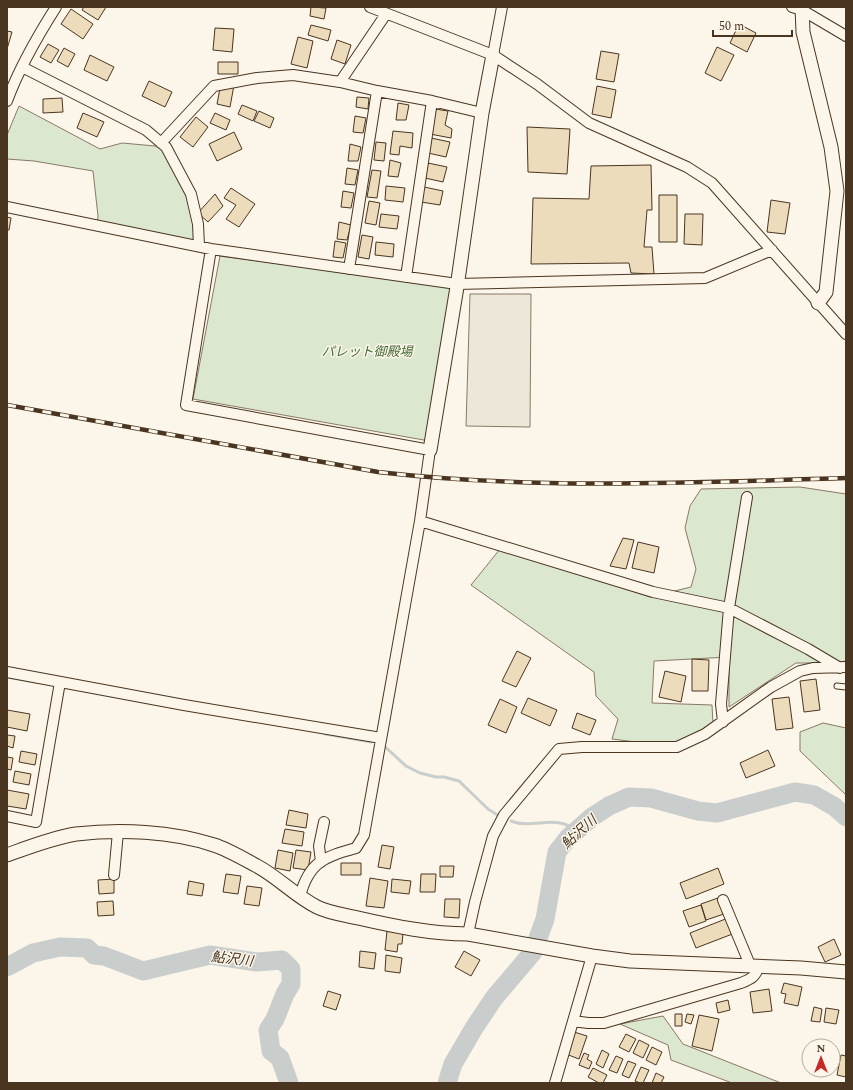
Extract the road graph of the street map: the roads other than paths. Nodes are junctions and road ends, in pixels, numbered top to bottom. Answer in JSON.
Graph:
{"nodes":[{"id":1,"x":56,"y":7,"type":"edge"},
{"id":2,"x":370,"y":7,"type":"edge"},
{"id":3,"x":502,"y":7,"type":"edge"},
{"id":4,"x":799,"y":8,"type":"edge"},
{"id":5,"x":386,"y":14,"type":"junction"},
{"id":6,"x":846,"y":36,"type":"edge"},
{"id":7,"x":493,"y":55,"type":"junction"},
{"id":8,"x":22,"y":67,"type":"junction"},
{"id":9,"x":340,"y":82,"type":"junction"},
{"id":10,"x":377,"y":91,"type":"junction"},
{"id":11,"x":7,"y":101,"type":"edge"},
{"id":12,"x":432,"y":101,"type":"junction"},
{"id":13,"x":482,"y":113,"type":"junction"},
{"id":14,"x":161,"y":143,"type":"junction"},
{"id":15,"x":7,"y":206,"type":"edge"},
{"id":16,"x":199,"y":246,"type":"junction"},
{"id":17,"x":211,"y":249,"type":"junction"},
{"id":18,"x":772,"y":250,"type":"junction"},
{"id":19,"x":349,"y":269,"type":"junction"},
{"id":20,"x":406,"y":277,"type":"junction"},
{"id":21,"x":457,"y":284,"type":"junction"},
{"id":22,"x":818,"y":303,"type":"junction"},
{"id":23,"x":846,"y":334,"type":"edge"},
{"id":24,"x":430,"y":450,"type":"junction"},
{"id":25,"x":747,"y":497,"type":"dead end"},
{"id":26,"x":420,"y":521,"type":"junction"},
{"id":27,"x":729,"y":608,"type":"junction"},
{"id":28,"x":843,"y":668,"type":"edge"},
{"id":29,"x":7,"y":672,"type":"edge"},
{"id":30,"x":60,"y":682,"type":"junction"},
{"id":31,"x":837,"y":686,"type":"dead end"},
{"id":32,"x":846,"y":687,"type":"edge"},
{"id":33,"x":723,"y":722,"type":"junction"},
{"id":34,"x":381,"y":738,"type":"junction"},
{"id":35,"x":7,"y":816,"type":"edge"},
{"id":36,"x":324,"y":822,"type":"dead end"},
{"id":37,"x":118,"y":832,"type":"junction"},
{"id":38,"x":7,"y":855,"type":"edge"},
{"id":39,"x":321,"y":862,"type":"junction"},
{"id":40,"x":114,"y":875,"type":"dead end"},
{"id":41,"x":300,"y":896,"type":"junction"},
{"id":42,"x":723,"y":900,"type":"dead end"},
{"id":43,"x":468,"y":934,"type":"junction"},
{"id":44,"x":592,"y":956,"type":"junction"},
{"id":45,"x":755,"y":965,"type":"junction"},
{"id":46,"x":846,"y":972,"type":"edge"},
{"id":47,"x":573,"y":1021,"type":"junction"},
{"id":48,"x":555,"y":1083,"type":"edge"}],
"edges":[{"from":1,"to":8,"type":"street"},
{"from":2,"to":5,"type":"street"},
{"from":3,"to":7,"type":"street"},
{"from":4,"to":6,"type":"street"},
{"from":4,"to":22,"type":"street"},
{"from":5,"to":7,"type":"street"},
{"from":5,"to":9,"type":"street"},
{"from":7,"to":13,"type":"street"},
{"from":7,"to":18,"type":"street"},
{"from":8,"to":11,"type":"street"},
{"from":8,"to":14,"type":"street"},
{"from":9,"to":10,"type":"street"},
{"from":9,"to":14,"type":"street"},
{"from":10,"to":12,"type":"street"},
{"from":10,"to":19,"type":"street"},
{"from":12,"to":13,"type":"street"},
{"from":12,"to":20,"type":"street"},
{"from":13,"to":21,"type":"street"},
{"from":14,"to":16,"type":"street"},
{"from":15,"to":16,"type":"street"},
{"from":16,"to":17,"type":"street"},
{"from":17,"to":19,"type":"street"},
{"from":17,"to":24,"type":"street"},
{"from":18,"to":21,"type":"street"},
{"from":18,"to":22,"type":"street"},
{"from":19,"to":20,"type":"street"},
{"from":20,"to":21,"type":"street"},
{"from":21,"to":24,"type":"street"},
{"from":22,"to":23,"type":"street"},
{"from":24,"to":26,"type":"street"},
{"from":25,"to":27,"type":"street"},
{"from":26,"to":27,"type":"street"},
{"from":26,"to":34,"type":"street"},
{"from":27,"to":28,"type":"street"},
{"from":27,"to":33,"type":"street"},
{"from":28,"to":33,"type":"street"},
{"from":29,"to":30,"type":"street"},
{"from":30,"to":34,"type":"street"},
{"from":30,"to":35,"type":"street"},
{"from":31,"to":32,"type":"lane"},
{"from":33,"to":43,"type":"street"},
{"from":34,"to":39,"type":"street"},
{"from":36,"to":39,"type":"street"},
{"from":37,"to":38,"type":"street"},
{"from":37,"to":40,"type":"street"},
{"from":37,"to":41,"type":"street"},
{"from":39,"to":41,"type":"street"},
{"from":41,"to":43,"type":"street"},
{"from":42,"to":45,"type":"street"},
{"from":43,"to":44,"type":"street"},
{"from":44,"to":45,"type":"street"},
{"from":44,"to":47,"type":"street"},
{"from":45,"to":46,"type":"street"},
{"from":45,"to":47,"type":"street"},
{"from":47,"to":48,"type":"street"}]}
